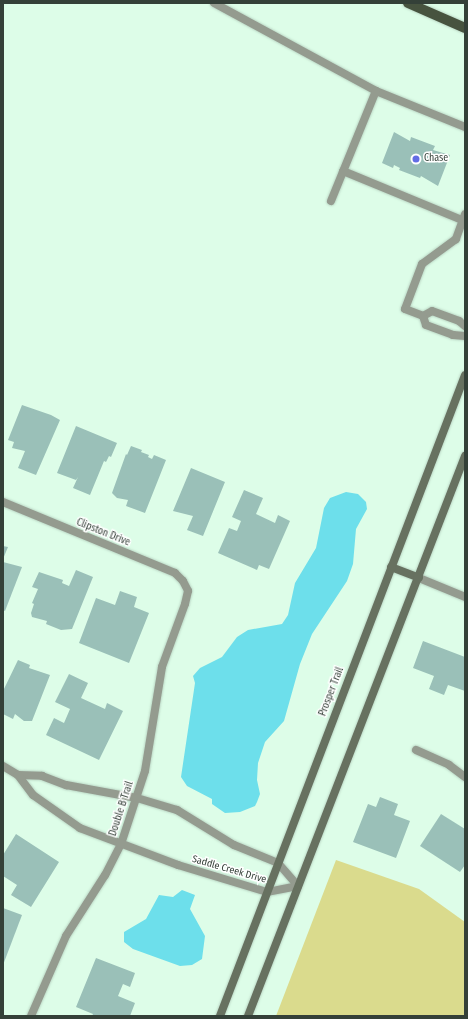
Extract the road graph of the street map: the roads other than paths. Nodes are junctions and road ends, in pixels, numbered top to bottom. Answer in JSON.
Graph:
{"nodes":[{"id":1,"x":214,"y":3,"type":"edge"},
{"id":2,"x":408,"y":3,"type":"edge"},
{"id":3,"x":465,"y":28,"type":"edge"},
{"id":4,"x":376,"y":91,"type":"junction"},
{"id":5,"x":465,"y":127,"type":"edge"},
{"id":6,"x":343,"y":171,"type":"junction"},
{"id":7,"x":331,"y":201,"type":"dead end"},
{"id":8,"x":464,"y":217,"type":"edge"},
{"id":9,"x":423,"y":316,"type":"junction"},
{"id":10,"x":465,"y":326,"type":"edge"},
{"id":11,"x":465,"y":336,"type":"edge"},
{"id":12,"x":465,"y":375,"type":"edge"},
{"id":13,"x":465,"y":456,"type":"edge"},
{"id":14,"x":3,"y":502,"type":"edge"},
{"id":15,"x":391,"y":567,"type":"junction"},
{"id":16,"x":419,"y":578,"type":"junction"},
{"id":17,"x":188,"y":591,"type":"joint"},
{"id":18,"x":465,"y":597,"type":"edge"},
{"id":19,"x":416,"y":750,"type":"dead end"},
{"id":20,"x":3,"y":766,"type":"edge"},
{"id":21,"x":18,"y":775,"type":"junction"},
{"id":22,"x":465,"y":777,"type":"edge"},
{"id":23,"x":137,"y":798,"type":"junction"},
{"id":24,"x":121,"y":844,"type":"junction"},
{"id":25,"x":278,"y":863,"type":"junction"},
{"id":26,"x":298,"y":886,"type":"junction"},
{"id":27,"x":267,"y":892,"type":"junction"},
{"id":28,"x":31,"y":1016,"type":"edge"},
{"id":29,"x":220,"y":1016,"type":"edge"},
{"id":30,"x":248,"y":1016,"type":"edge"}],
"edges":[{"from":1,"to":4,"type":"street"},
{"from":2,"to":3,"type":"main road"},
{"from":4,"to":5,"type":"street"},
{"from":4,"to":6,"type":"street"},
{"from":6,"to":7,"type":"street"},
{"from":6,"to":8,"type":"street"},
{"from":8,"to":9,"type":"street"},
{"from":9,"to":10,"type":"street"},
{"from":9,"to":11,"type":"street"},
{"from":12,"to":15,"type":"main road","name":"Prosper Trail"},
{"from":13,"to":16,"type":"main road"},
{"from":14,"to":17,"type":"street","name":"Clipston Drive"},
{"from":15,"to":16,"type":"main road"},
{"from":15,"to":25,"type":"main road","name":"Prosper Trail"},
{"from":16,"to":18,"type":"street"},
{"from":16,"to":26,"type":"main road"},
{"from":17,"to":23,"type":"street","name":"Double B Trail"},
{"from":19,"to":22,"type":"street"},
{"from":20,"to":21,"type":"street","name":"Saddle Creek Drive"},
{"from":21,"to":23,"type":"street","name":"Saddle Creek Drive"},
{"from":21,"to":24,"type":"street","name":"Saddle Creek Drive"},
{"from":23,"to":24,"type":"street","name":"Double B Trail"},
{"from":23,"to":25,"type":"street","name":"Saddle Creek Drive"},
{"from":24,"to":27,"type":"street","name":"Saddle Creek Drive"},
{"from":24,"to":28,"type":"street","name":"Double B Trail"},
{"from":25,"to":26,"type":"street","name":"Saddle Creek Drive"},
{"from":25,"to":27,"type":"main road","name":"Prosper Trail"},
{"from":26,"to":27,"type":"street","name":"Saddle Creek Drive"},
{"from":26,"to":30,"type":"main road"},
{"from":27,"to":29,"type":"main road","name":"Prosper Trail"}]}
